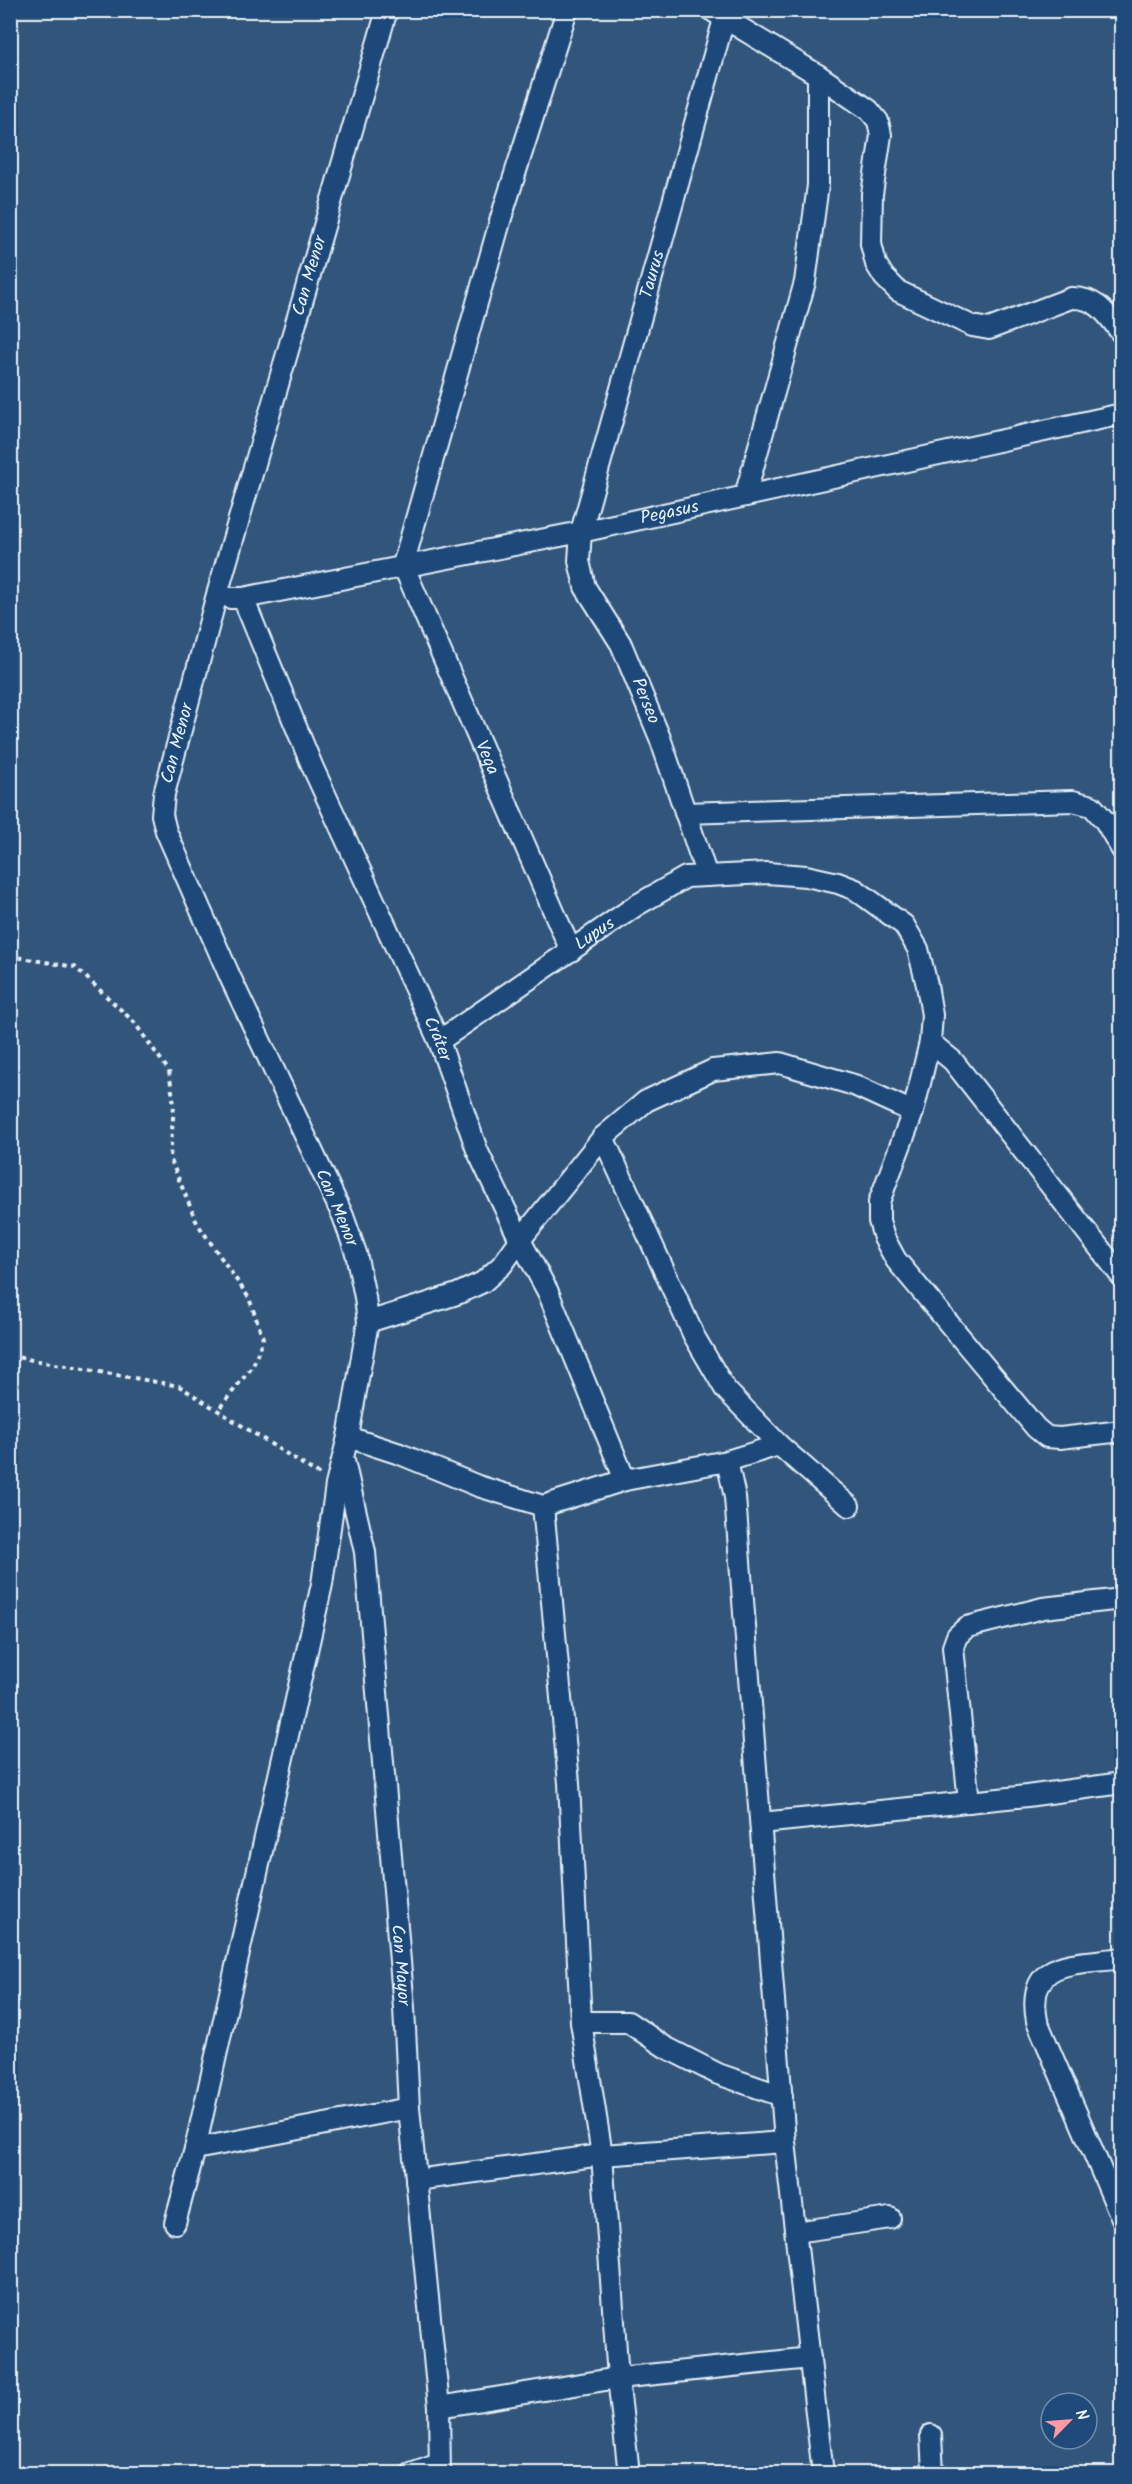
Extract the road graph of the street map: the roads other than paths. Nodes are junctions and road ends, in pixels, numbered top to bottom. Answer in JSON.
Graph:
{"nodes":[{"id":1,"x":387,"y":10,"type":"edge"},
{"id":2,"x":567,"y":10,"type":"edge"},
{"id":3,"x":717,"y":15,"type":"edge"},
{"id":4,"x":818,"y":75,"type":"junction"},
{"id":5,"x":1122,"y":334,"type":"edge"},
{"id":6,"x":1122,"y":414,"type":"edge"},
{"id":7,"x":745,"y":496,"type":"junction"},
{"id":8,"x":581,"y":532,"type":"junction"},
{"id":9,"x":403,"y":565,"type":"junction"},
{"id":10,"x":216,"y":598,"type":"junction"},
{"id":11,"x":243,"y":598,"type":"junction"},
{"id":12,"x":685,"y":813,"type":"junction"},
{"id":13,"x":1122,"y":850,"type":"edge"},
{"id":14,"x":707,"y":876,"type":"junction"},
{"id":15,"x":571,"y":951,"type":"junction"},
{"id":16,"x":439,"y":1041,"type":"junction"},
{"id":17,"x":930,"y":1042,"type":"junction"},
{"id":18,"x":914,"y":1112,"type":"junction"},
{"id":19,"x":603,"y":1137,"type":"junction"},
{"id":20,"x":520,"y":1240,"type":"junction"},
{"id":21,"x":1122,"y":1277,"type":"edge"},
{"id":22,"x":368,"y":1322,"type":"junction"},
{"id":23,"x":1122,"y":1431,"type":"edge"},
{"id":24,"x":348,"y":1437,"type":"junction"},
{"id":25,"x":779,"y":1445,"type":"junction"},
{"id":26,"x":344,"y":1459,"type":"junction"},
{"id":27,"x":727,"y":1461,"type":"junction"},
{"id":28,"x":625,"y":1480,"type":"junction"},
{"id":29,"x":543,"y":1506,"type":"junction"},
{"id":30,"x":849,"y":1506,"type":"dead end"},
{"id":31,"x":1122,"y":1599,"type":"edge"},
{"id":32,"x":1122,"y":1783,"type":"edge"},
{"id":33,"x":969,"y":1802,"type":"junction"},
{"id":34,"x":761,"y":1823,"type":"junction"},
{"id":35,"x":1122,"y":1958,"type":"edge"},
{"id":36,"x":581,"y":2022,"type":"junction"},
{"id":37,"x":782,"y":2096,"type":"junction"},
{"id":38,"x":409,"y":2108,"type":"junction"},
{"id":39,"x":785,"y":2142,"type":"junction"},
{"id":40,"x":195,"y":2149,"type":"junction"},
{"id":41,"x":602,"y":2155,"type":"junction"},
{"id":42,"x":416,"y":2180,"type":"junction"},
{"id":43,"x":890,"y":2218,"type":"dead end"},
{"id":44,"x":1122,"y":2219,"type":"edge"},
{"id":45,"x":175,"y":2223,"type":"dead end"},
{"id":46,"x":796,"y":2232,"type":"junction"},
{"id":47,"x":810,"y":2358,"type":"junction"},
{"id":48,"x":618,"y":2378,"type":"junction"},
{"id":49,"x":439,"y":2407,"type":"junction"},
{"id":50,"x":932,"y":2435,"type":"dead end"},
{"id":51,"x":440,"y":2469,"type":"edge"},
{"id":52,"x":411,"y":2474,"type":"edge"},
{"id":53,"x":629,"y":2474,"type":"edge"},
{"id":54,"x":823,"y":2474,"type":"edge"},
{"id":55,"x":933,"y":2474,"type":"edge"}],
"edges":[{"from":1,"to":10,"type":"street","name":"Can Menor"},
{"from":2,"to":9,"type":"street"},
{"from":3,"to":4,"type":"street"},
{"from":3,"to":8,"type":"street","name":"Taurus"},
{"from":4,"to":5,"type":"street"},
{"from":4,"to":7,"type":"street"},
{"from":6,"to":7,"type":"street","name":"Pegasus"},
{"from":7,"to":8,"type":"street","name":"Pegasus"},
{"from":8,"to":9,"type":"street","name":"Pegasus"},
{"from":8,"to":12,"type":"street","name":"Perseo"},
{"from":9,"to":11,"type":"street","name":"Pegasus"},
{"from":9,"to":15,"type":"street","name":"Vega"},
{"from":10,"to":11,"type":"street","name":"Pegasus"},
{"from":10,"to":22,"type":"street","name":"Can Menor"},
{"from":11,"to":16,"type":"street","name":"Cráter"},
{"from":12,"to":13,"type":"street"},
{"from":12,"to":14,"type":"street","name":"Perseo"},
{"from":14,"to":15,"type":"street","name":"Lupus"},
{"from":14,"to":17,"type":"street","name":"Lupus"},
{"from":15,"to":16,"type":"street","name":"Lupus"},
{"from":16,"to":20,"type":"street","name":"Cráter"},
{"from":17,"to":18,"type":"street","name":"Lupus"},
{"from":17,"to":21,"type":"street"},
{"from":18,"to":19,"type":"street"},
{"from":18,"to":23,"type":"street","name":"Lupus"},
{"from":19,"to":20,"type":"street"},
{"from":19,"to":25,"type":"street"},
{"from":20,"to":22,"type":"street"},
{"from":20,"to":28,"type":"street","name":"Cráter"},
{"from":22,"to":24,"type":"street","name":"Can Menor"},
{"from":24,"to":26,"type":"street","name":"Can Menor"},
{"from":24,"to":29,"type":"street"},
{"from":25,"to":27,"type":"street"},
{"from":25,"to":30,"type":"street"},
{"from":26,"to":38,"type":"street","name":"Can Mayor"},
{"from":26,"to":40,"type":"street","name":"Can Menor"},
{"from":27,"to":28,"type":"street"},
{"from":27,"to":34,"type":"street"},
{"from":28,"to":29,"type":"street"},
{"from":29,"to":36,"type":"street"},
{"from":31,"to":33,"type":"street"},
{"from":32,"to":33,"type":"street"},
{"from":33,"to":34,"type":"street"},
{"from":34,"to":37,"type":"street"},
{"from":35,"to":44,"type":"street"},
{"from":36,"to":37,"type":"street"},
{"from":36,"to":41,"type":"street"},
{"from":37,"to":39,"type":"street"},
{"from":38,"to":40,"type":"street"},
{"from":38,"to":42,"type":"street","name":"Can Mayor"},
{"from":39,"to":41,"type":"street"},
{"from":39,"to":46,"type":"street"},
{"from":40,"to":45,"type":"street","name":"Can Menor"},
{"from":41,"to":42,"type":"street"},
{"from":41,"to":48,"type":"street"},
{"from":42,"to":49,"type":"street","name":"Can Mayor"},
{"from":43,"to":46,"type":"street"},
{"from":46,"to":47,"type":"street"},
{"from":47,"to":48,"type":"street"},
{"from":47,"to":54,"type":"street"},
{"from":48,"to":49,"type":"street"},
{"from":48,"to":53,"type":"street"},
{"from":49,"to":51,"type":"street","name":"Can Mayor"},
{"from":50,"to":55,"type":"street"},
{"from":51,"to":52,"type":"street"}]}
